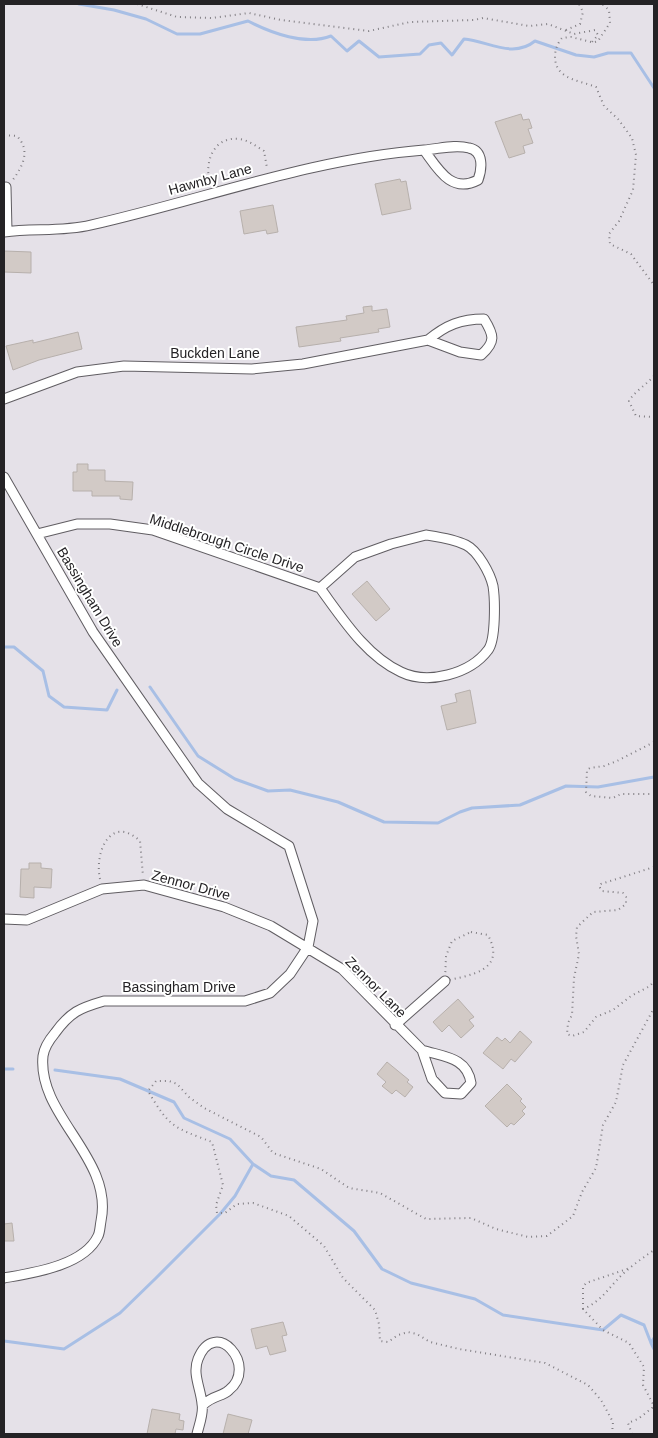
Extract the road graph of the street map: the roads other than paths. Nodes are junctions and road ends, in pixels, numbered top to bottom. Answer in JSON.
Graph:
{"nodes":[{"id":1,"x":424,"y":150,"type":"junction"},
{"id":2,"x":6,"y":187,"type":"road end"},
{"id":3,"x":6,"y":232,"type":"edge"},
{"id":4,"x":428,"y":340,"type":"junction"},
{"id":5,"x":4,"y":399,"type":"edge"},
{"id":6,"x":4,"y":477,"type":"edge"},
{"id":7,"x":37,"y":534,"type":"junction"},
{"id":8,"x":320,"y":588,"type":"junction"},
{"id":9,"x":4,"y":919,"type":"edge"},
{"id":10,"x":308,"y":947,"type":"junction"},
{"id":11,"x":444,"y":981,"type":"road end"},
{"id":12,"x":396,"y":1025,"type":"junction"},
{"id":13,"x":422,"y":1050,"type":"junction"},
{"id":14,"x":4,"y":1278,"type":"edge"},
{"id":15,"x":203,"y":1405,"type":"junction"},
{"id":16,"x":197,"y":1434,"type":"edge"}],
"edges":[{"from":1,"to":1,"type":"street","name":"Hawnby Lane"},
{"from":1,"to":3,"type":"street","name":"Hawnby Lane"},
{"from":2,"to":3,"type":"street"},
{"from":4,"to":4,"type":"street","name":"Buckden Lane"},
{"from":4,"to":5,"type":"street","name":"Buckden Lane"},
{"from":6,"to":7,"type":"street","name":"Bassingham Drive"},
{"from":7,"to":8,"type":"street","name":"Middlebrough Circle Drive"},
{"from":7,"to":10,"type":"street","name":"Bassingham Drive"},
{"from":8,"to":8,"type":"street"},
{"from":9,"to":10,"type":"street","name":"Zennor Drive"},
{"from":10,"to":12,"type":"street","name":"Zennor Lane"},
{"from":10,"to":14,"type":"street","name":"Bassingham Drive"},
{"from":11,"to":12,"type":"street"},
{"from":12,"to":13,"type":"street","name":"Zennor Lane"},
{"from":13,"to":13,"type":"street","name":"Zennor Lane"},
{"from":15,"to":15,"type":"street"},
{"from":15,"to":16,"type":"street"}]}
